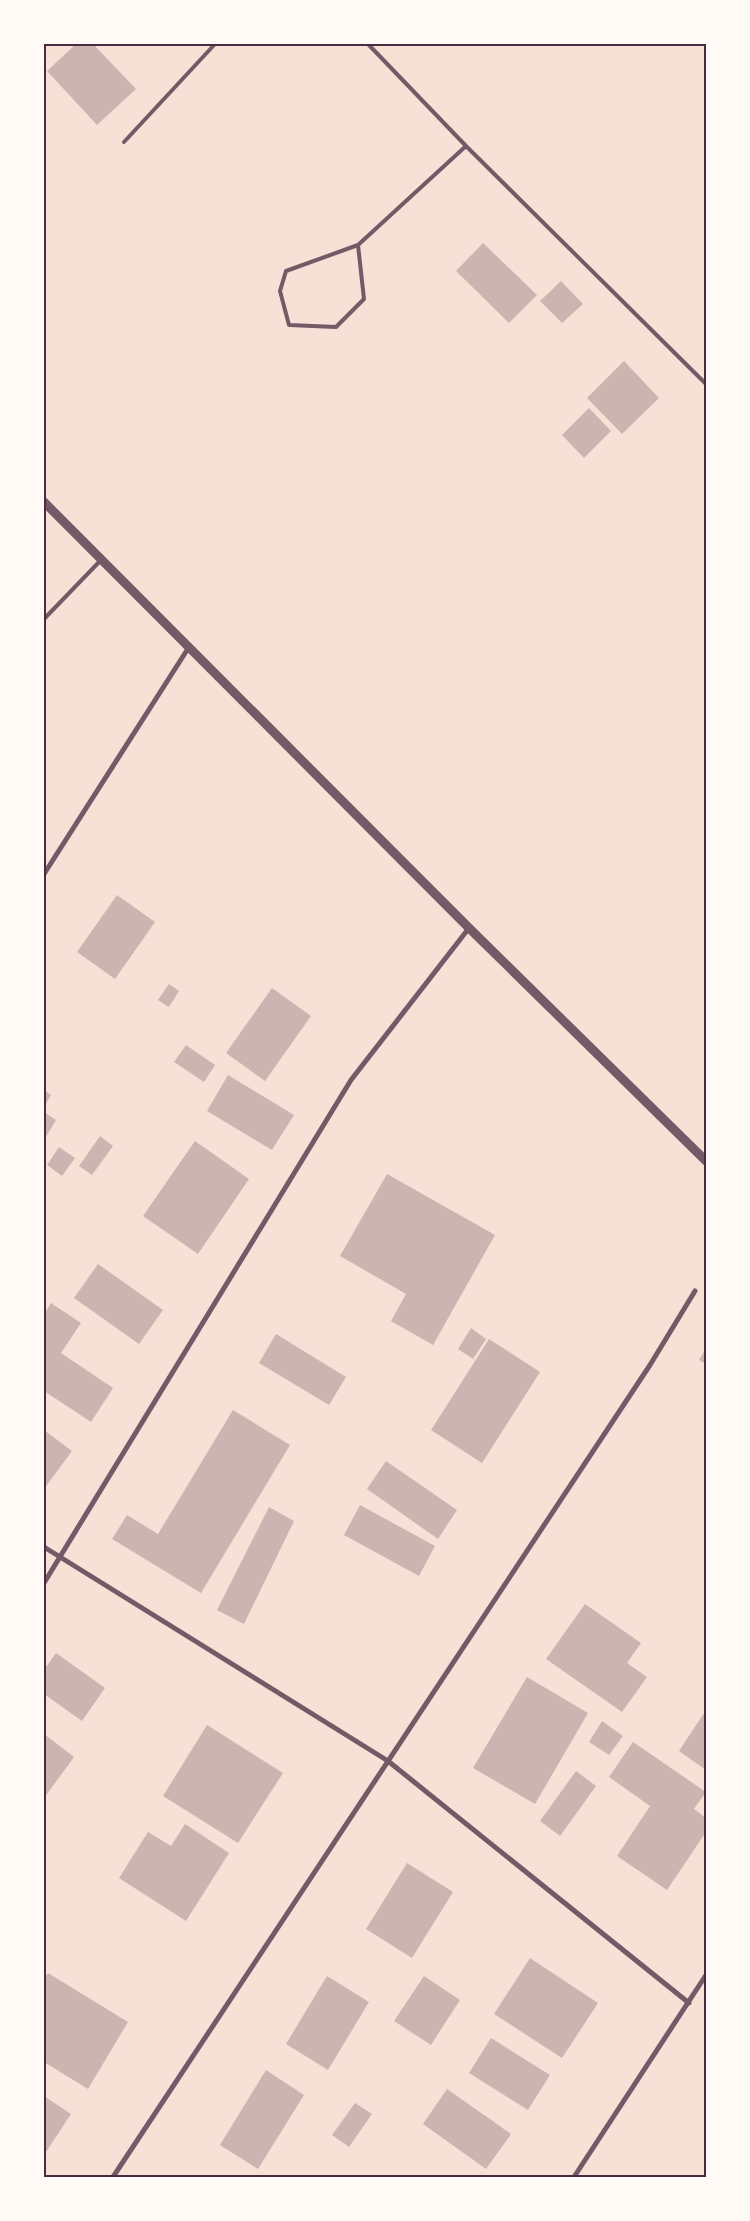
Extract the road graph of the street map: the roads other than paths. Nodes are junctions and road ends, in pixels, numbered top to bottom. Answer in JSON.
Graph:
{"nodes":[{"id":1,"x":215,"y":44,"type":"edge"},
{"id":2,"x":368,"y":44,"type":"edge"},
{"id":3,"x":124,"y":142,"type":"dead end"},
{"id":4,"x":466,"y":146,"type":"junction"},
{"id":5,"x":358,"y":246,"type":"junction"},
{"id":6,"x":706,"y":384,"type":"edge"},
{"id":7,"x":44,"y":502,"type":"edge"},
{"id":8,"x":102,"y":560,"type":"junction"},
{"id":9,"x":44,"y":619,"type":"edge"},
{"id":10,"x":188,"y":647,"type":"junction"},
{"id":11,"x":44,"y":874,"type":"edge"},
{"id":12,"x":469,"y":928,"type":"junction"},
{"id":13,"x":706,"y":1161,"type":"edge"},
{"id":14,"x":695,"y":1291,"type":"dead end"},
{"id":15,"x":44,"y":1548,"type":"edge"},
{"id":16,"x":60,"y":1558,"type":"junction"},
{"id":17,"x":44,"y":1583,"type":"edge"},
{"id":18,"x":388,"y":1761,"type":"junction"},
{"id":19,"x":706,"y":1975,"type":"edge"},
{"id":20,"x":688,"y":2003,"type":"junction"},
{"id":21,"x":113,"y":2177,"type":"edge"},
{"id":22,"x":574,"y":2177,"type":"edge"}],
"edges":[{"from":1,"to":3,"type":"lane"},
{"from":2,"to":4,"type":"lane"},
{"from":4,"to":5,"type":"lane"},
{"from":4,"to":6,"type":"lane"},
{"from":5,"to":5,"type":"lane"},
{"from":7,"to":8,"type":"street"},
{"from":8,"to":9,"type":"lane"},
{"from":8,"to":10,"type":"street"},
{"from":10,"to":11,"type":"street"},
{"from":10,"to":12,"type":"street"},
{"from":12,"to":13,"type":"street"},
{"from":12,"to":16,"type":"street"},
{"from":14,"to":18,"type":"street"},
{"from":15,"to":16,"type":"street"},
{"from":16,"to":17,"type":"street"},
{"from":16,"to":18,"type":"street"},
{"from":18,"to":20,"type":"street"},
{"from":18,"to":21,"type":"street"},
{"from":19,"to":20,"type":"street"},
{"from":20,"to":22,"type":"street"}]}
